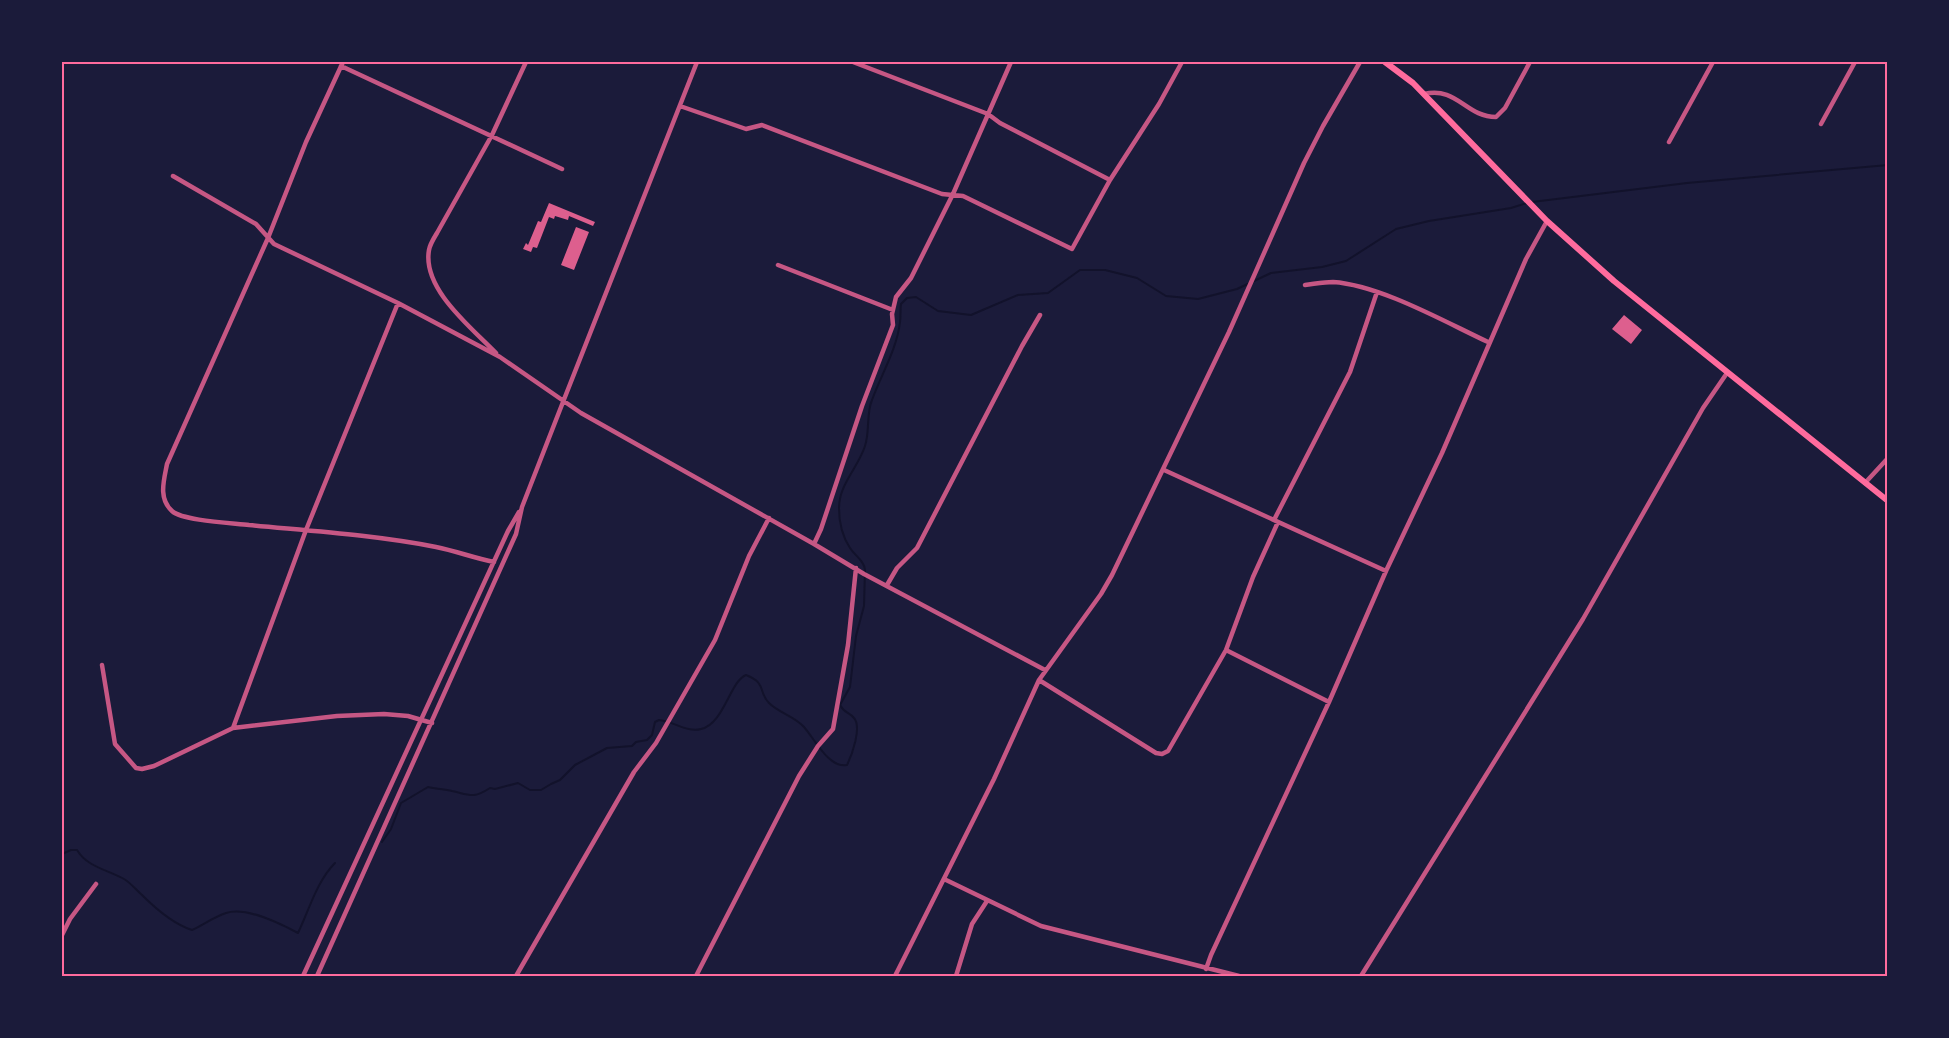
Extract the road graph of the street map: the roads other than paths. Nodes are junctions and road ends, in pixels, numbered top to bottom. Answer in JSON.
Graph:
{"nodes":[{"id":1,"x":526,"y":62,"type":"edge"},
{"id":2,"x":697,"y":62,"type":"edge"},
{"id":3,"x":853,"y":62,"type":"edge"},
{"id":4,"x":1011,"y":62,"type":"edge"},
{"id":5,"x":1182,"y":62,"type":"edge"},
{"id":6,"x":1360,"y":62,"type":"edge"},
{"id":7,"x":1385,"y":62,"type":"edge"},
{"id":8,"x":1530,"y":62,"type":"edge"},
{"id":9,"x":1713,"y":62,"type":"edge"},
{"id":10,"x":1855,"y":62,"type":"edge"},
{"id":11,"x":342,"y":64,"type":"edge"},
{"id":12,"x":1424,"y":94,"type":"junction"},
{"id":13,"x":680,"y":106,"type":"junction"},
{"id":14,"x":988,"y":114,"type":"junction"},
{"id":15,"x":1821,"y":124,"type":"dead end"},
{"id":16,"x":492,"y":135,"type":"junction"},
{"id":17,"x":1669,"y":142,"type":"dead end"},
{"id":18,"x":562,"y":169,"type":"dead end"},
{"id":19,"x":172,"y":176,"type":"dead end"},
{"id":20,"x":1110,"y":180,"type":"junction"},
{"id":21,"x":953,"y":194,"type":"junction"},
{"id":22,"x":1547,"y":221,"type":"junction"},
{"id":23,"x":268,"y":238,"type":"junction"},
{"id":24,"x":778,"y":265,"type":"dead end"},
{"id":25,"x":1305,"y":285,"type":"dead end"},
{"id":26,"x":1377,"y":292,"type":"junction"},
{"id":27,"x":398,"y":303,"type":"junction"},
{"id":28,"x":893,"y":309,"type":"junction"},
{"id":29,"x":1040,"y":315,"type":"dead end"},
{"id":30,"x":1488,"y":342,"type":"junction"},
{"id":31,"x":500,"y":357,"type":"junction"},
{"id":32,"x":1727,"y":374,"type":"junction"},
{"id":33,"x":562,"y":402,"type":"junction"},
{"id":34,"x":1887,"y":458,"type":"edge"},
{"id":35,"x":1164,"y":470,"type":"junction"},
{"id":36,"x":1864,"y":483,"type":"junction"},
{"id":37,"x":1887,"y":501,"type":"edge"},
{"id":38,"x":522,"y":507,"type":"junction"},
{"id":39,"x":769,"y":518,"type":"junction"},
{"id":40,"x":1276,"y":521,"type":"junction"},
{"id":41,"x":306,"y":530,"type":"junction"},
{"id":42,"x":814,"y":544,"type":"junction"},
{"id":43,"x":494,"y":562,"type":"junction"},
{"id":44,"x":856,"y":568,"type":"junction"},
{"id":45,"x":1386,"y":571,"type":"junction"},
{"id":46,"x":887,"y":585,"type":"junction"},
{"id":47,"x":1226,"y":650,"type":"junction"},
{"id":48,"x":102,"y":665,"type":"dead end"},
{"id":49,"x":1045,"y":670,"type":"junction"},
{"id":50,"x":1039,"y":680,"type":"junction"},
{"id":51,"x":1329,"y":702,"type":"junction"},
{"id":52,"x":422,"y":719,"type":"junction"},
{"id":53,"x":432,"y":723,"type":"junction"},
{"id":54,"x":233,"y":728,"type":"junction"},
{"id":55,"x":944,"y":879,"type":"junction"},
{"id":56,"x":96,"y":884,"type":"dead end"},
{"id":57,"x":987,"y":901,"type":"junction"},
{"id":58,"x":62,"y":935,"type":"edge"},
{"id":59,"x":1206,"y":969,"type":"junction"},
{"id":60,"x":303,"y":976,"type":"edge"},
{"id":61,"x":317,"y":976,"type":"edge"},
{"id":62,"x":516,"y":976,"type":"edge"},
{"id":63,"x":696,"y":976,"type":"edge"},
{"id":64,"x":895,"y":976,"type":"edge"},
{"id":65,"x":956,"y":976,"type":"edge"},
{"id":66,"x":1239,"y":976,"type":"edge"},
{"id":67,"x":1361,"y":976,"type":"edge"}],
"edges":[{"from":1,"to":16,"type":"street"},
{"from":2,"to":13,"type":"street"},
{"from":3,"to":14,"type":"street"},
{"from":4,"to":14,"type":"street"},
{"from":5,"to":20,"type":"street"},
{"from":6,"to":35,"type":"street"},
{"from":7,"to":12,"type":"main road"},
{"from":8,"to":12,"type":"street"},
{"from":9,"to":17,"type":"street"},
{"from":10,"to":15,"type":"street"},
{"from":11,"to":16,"type":"street"},
{"from":11,"to":23,"type":"street"},
{"from":12,"to":22,"type":"main road"},
{"from":13,"to":21,"type":"street"},
{"from":13,"to":33,"type":"street"},
{"from":14,"to":20,"type":"street"},
{"from":14,"to":21,"type":"street"},
{"from":16,"to":18,"type":"street"},
{"from":16,"to":31,"type":"street"},
{"from":19,"to":23,"type":"street"},
{"from":20,"to":21,"type":"street"},
{"from":21,"to":28,"type":"street"},
{"from":22,"to":30,"type":"street"},
{"from":22,"to":32,"type":"main road"},
{"from":23,"to":27,"type":"street"},
{"from":23,"to":41,"type":"street"},
{"from":24,"to":28,"type":"street"},
{"from":25,"to":26,"type":"street"},
{"from":26,"to":30,"type":"street"},
{"from":26,"to":40,"type":"street"},
{"from":27,"to":31,"type":"street"},
{"from":27,"to":41,"type":"street"},
{"from":28,"to":42,"type":"street"},
{"from":29,"to":46,"type":"street"},
{"from":30,"to":45,"type":"street"},
{"from":31,"to":33,"type":"street"},
{"from":32,"to":36,"type":"main road"},
{"from":32,"to":67,"type":"street"},
{"from":33,"to":38,"type":"street"},
{"from":33,"to":39,"type":"street"},
{"from":34,"to":36,"type":"street"},
{"from":35,"to":40,"type":"street"},
{"from":35,"to":49,"type":"street"},
{"from":36,"to":37,"type":"main road"},
{"from":38,"to":43,"type":"street"},
{"from":38,"to":53,"type":"street"},
{"from":39,"to":42,"type":"street"},
{"from":39,"to":62,"type":"street"},
{"from":40,"to":45,"type":"street"},
{"from":40,"to":47,"type":"street"},
{"from":41,"to":43,"type":"street"},
{"from":41,"to":54,"type":"street"},
{"from":42,"to":44,"type":"street"},
{"from":43,"to":52,"type":"street"},
{"from":44,"to":46,"type":"street"},
{"from":44,"to":63,"type":"street"},
{"from":45,"to":51,"type":"street"},
{"from":46,"to":49,"type":"street"},
{"from":47,"to":50,"type":"street"},
{"from":47,"to":51,"type":"street"},
{"from":48,"to":54,"type":"street"},
{"from":49,"to":50,"type":"street"},
{"from":50,"to":55,"type":"street"},
{"from":51,"to":59,"type":"street"},
{"from":52,"to":53,"type":"street"},
{"from":52,"to":54,"type":"street"},
{"from":52,"to":60,"type":"street"},
{"from":53,"to":61,"type":"street"},
{"from":55,"to":57,"type":"street"},
{"from":55,"to":64,"type":"street"},
{"from":56,"to":58,"type":"street"},
{"from":57,"to":59,"type":"street"},
{"from":57,"to":65,"type":"street"},
{"from":59,"to":66,"type":"street"}]}
